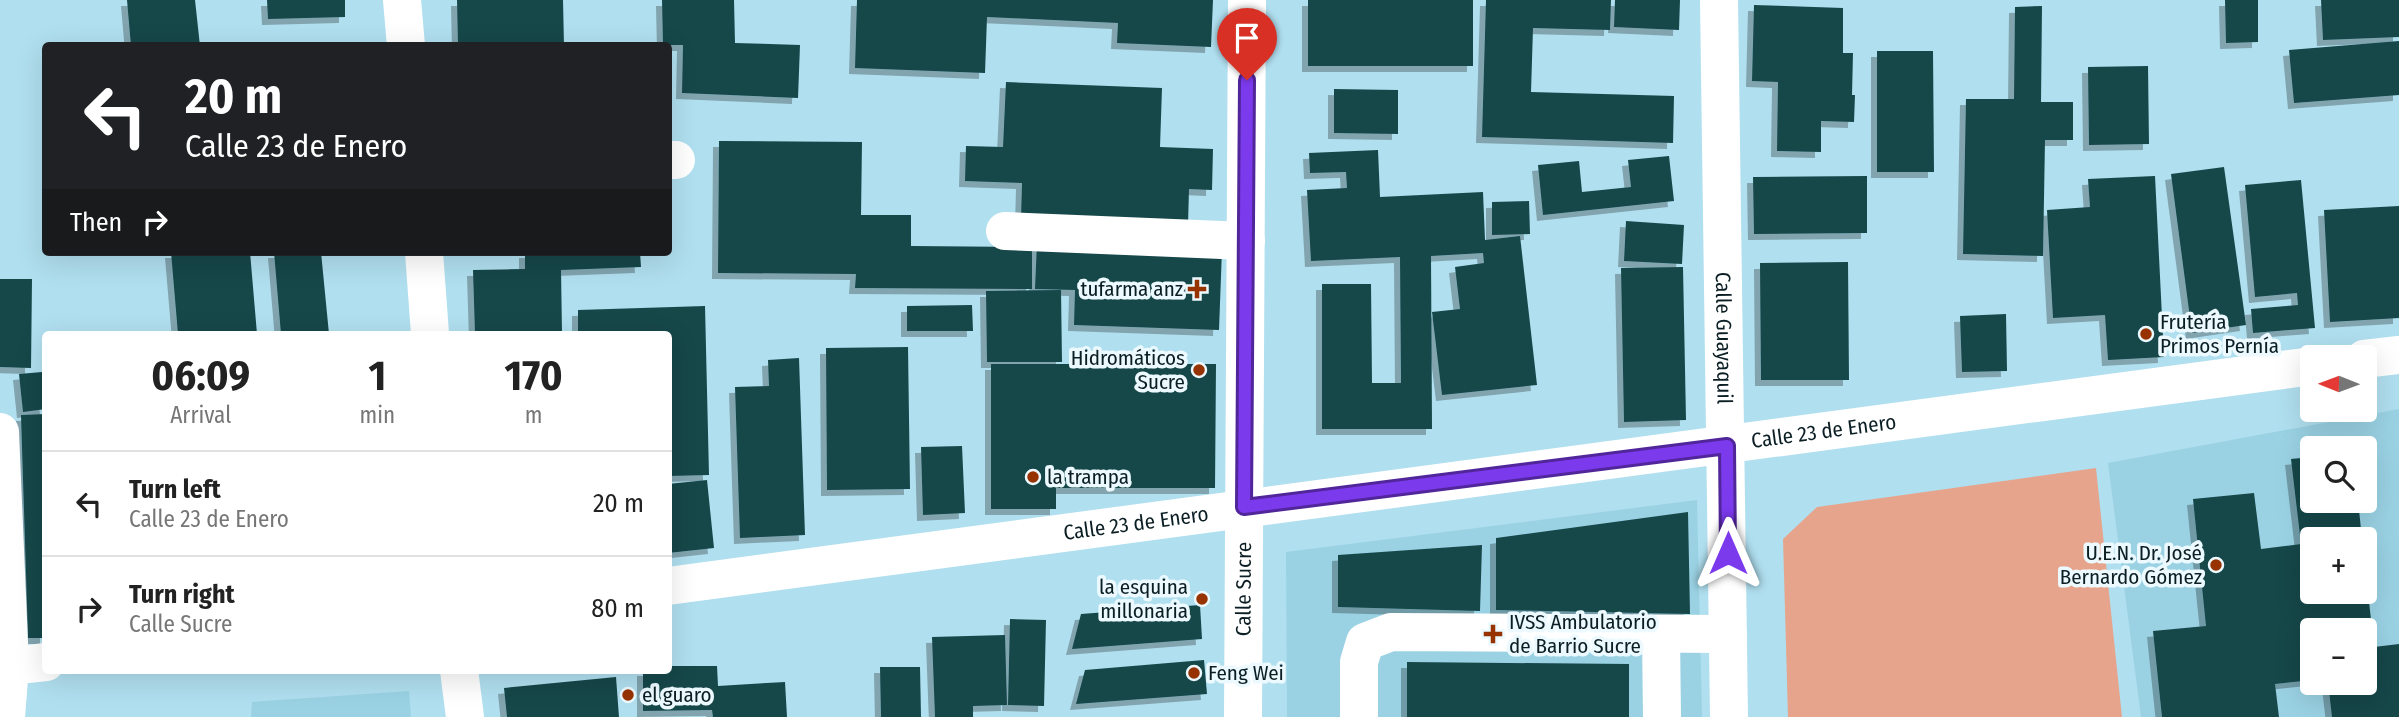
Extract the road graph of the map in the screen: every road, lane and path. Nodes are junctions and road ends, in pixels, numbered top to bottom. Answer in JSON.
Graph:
{"nodes":[{"id":1,"x":402,"y":0,"type":"edge"},
{"id":2,"x":1247,"y":0,"type":"edge"},
{"id":3,"x":1719,"y":0,"type":"edge"},
{"id":4,"x":406,"y":42,"type":"edge"},
{"id":5,"x":1004,"y":231,"type":"dead end"},
{"id":6,"x":1246,"y":241,"type":"junction"},
{"id":7,"x":424,"y":256,"type":"edge"},
{"id":8,"x":430,"y":331,"type":"edge"},
{"id":9,"x":2399,"y":355,"type":"edge"},
{"id":10,"x":2377,"y":358,"type":"edge"},
{"id":11,"x":2300,"y":368,"type":"edge"},
{"id":12,"x":0,"y":432,"type":"edge"},
{"id":13,"x":1727,"y":446,"type":"junction"},
{"id":14,"x":1244,"y":507,"type":"junction"},
{"id":15,"x":672,"y":585,"type":"edge"},
{"id":16,"x":1728,"y":634,"type":"junction"},
{"id":17,"x":1661,"y":635,"type":"junction"},
{"id":18,"x":18,"y":665,"type":"edge"},
{"id":19,"x":460,"y":674,"type":"edge"},
{"id":20,"x":6,"y":717,"type":"edge"},
{"id":21,"x":465,"y":717,"type":"edge"},
{"id":22,"x":1243,"y":717,"type":"edge"},
{"id":23,"x":1359,"y":717,"type":"edge"},
{"id":24,"x":1662,"y":717,"type":"edge"},
{"id":25,"x":1729,"y":717,"type":"edge"}],
"edges":[{"from":1,"to":4,"type":"street"},
{"from":2,"to":6,"type":"street","name":"Calle Sucre"},
{"from":3,"to":13,"type":"street","name":"Calle Guayaquil"},
{"from":5,"to":6,"type":"street"},
{"from":6,"to":14,"type":"street","name":"Calle Sucre"},
{"from":7,"to":8,"type":"street"},
{"from":9,"to":10,"type":"street"},
{"from":11,"to":13,"type":"street","name":"Calle 23 de Enero"},
{"from":12,"to":18,"type":"street"},
{"from":13,"to":14,"type":"street","name":"Calle 23 de Enero"},
{"from":13,"to":16,"type":"street","name":"Calle Guayaquil"},
{"from":14,"to":15,"type":"street","name":"Calle 23 de Enero"},
{"from":14,"to":22,"type":"street","name":"Calle Sucre"},
{"from":16,"to":17,"type":"street"},
{"from":16,"to":25,"type":"street","name":"Calle Guayaquil"},
{"from":17,"to":23,"type":"street"},
{"from":17,"to":24,"type":"street"},
{"from":18,"to":20,"type":"street"},
{"from":19,"to":21,"type":"street"}]}
